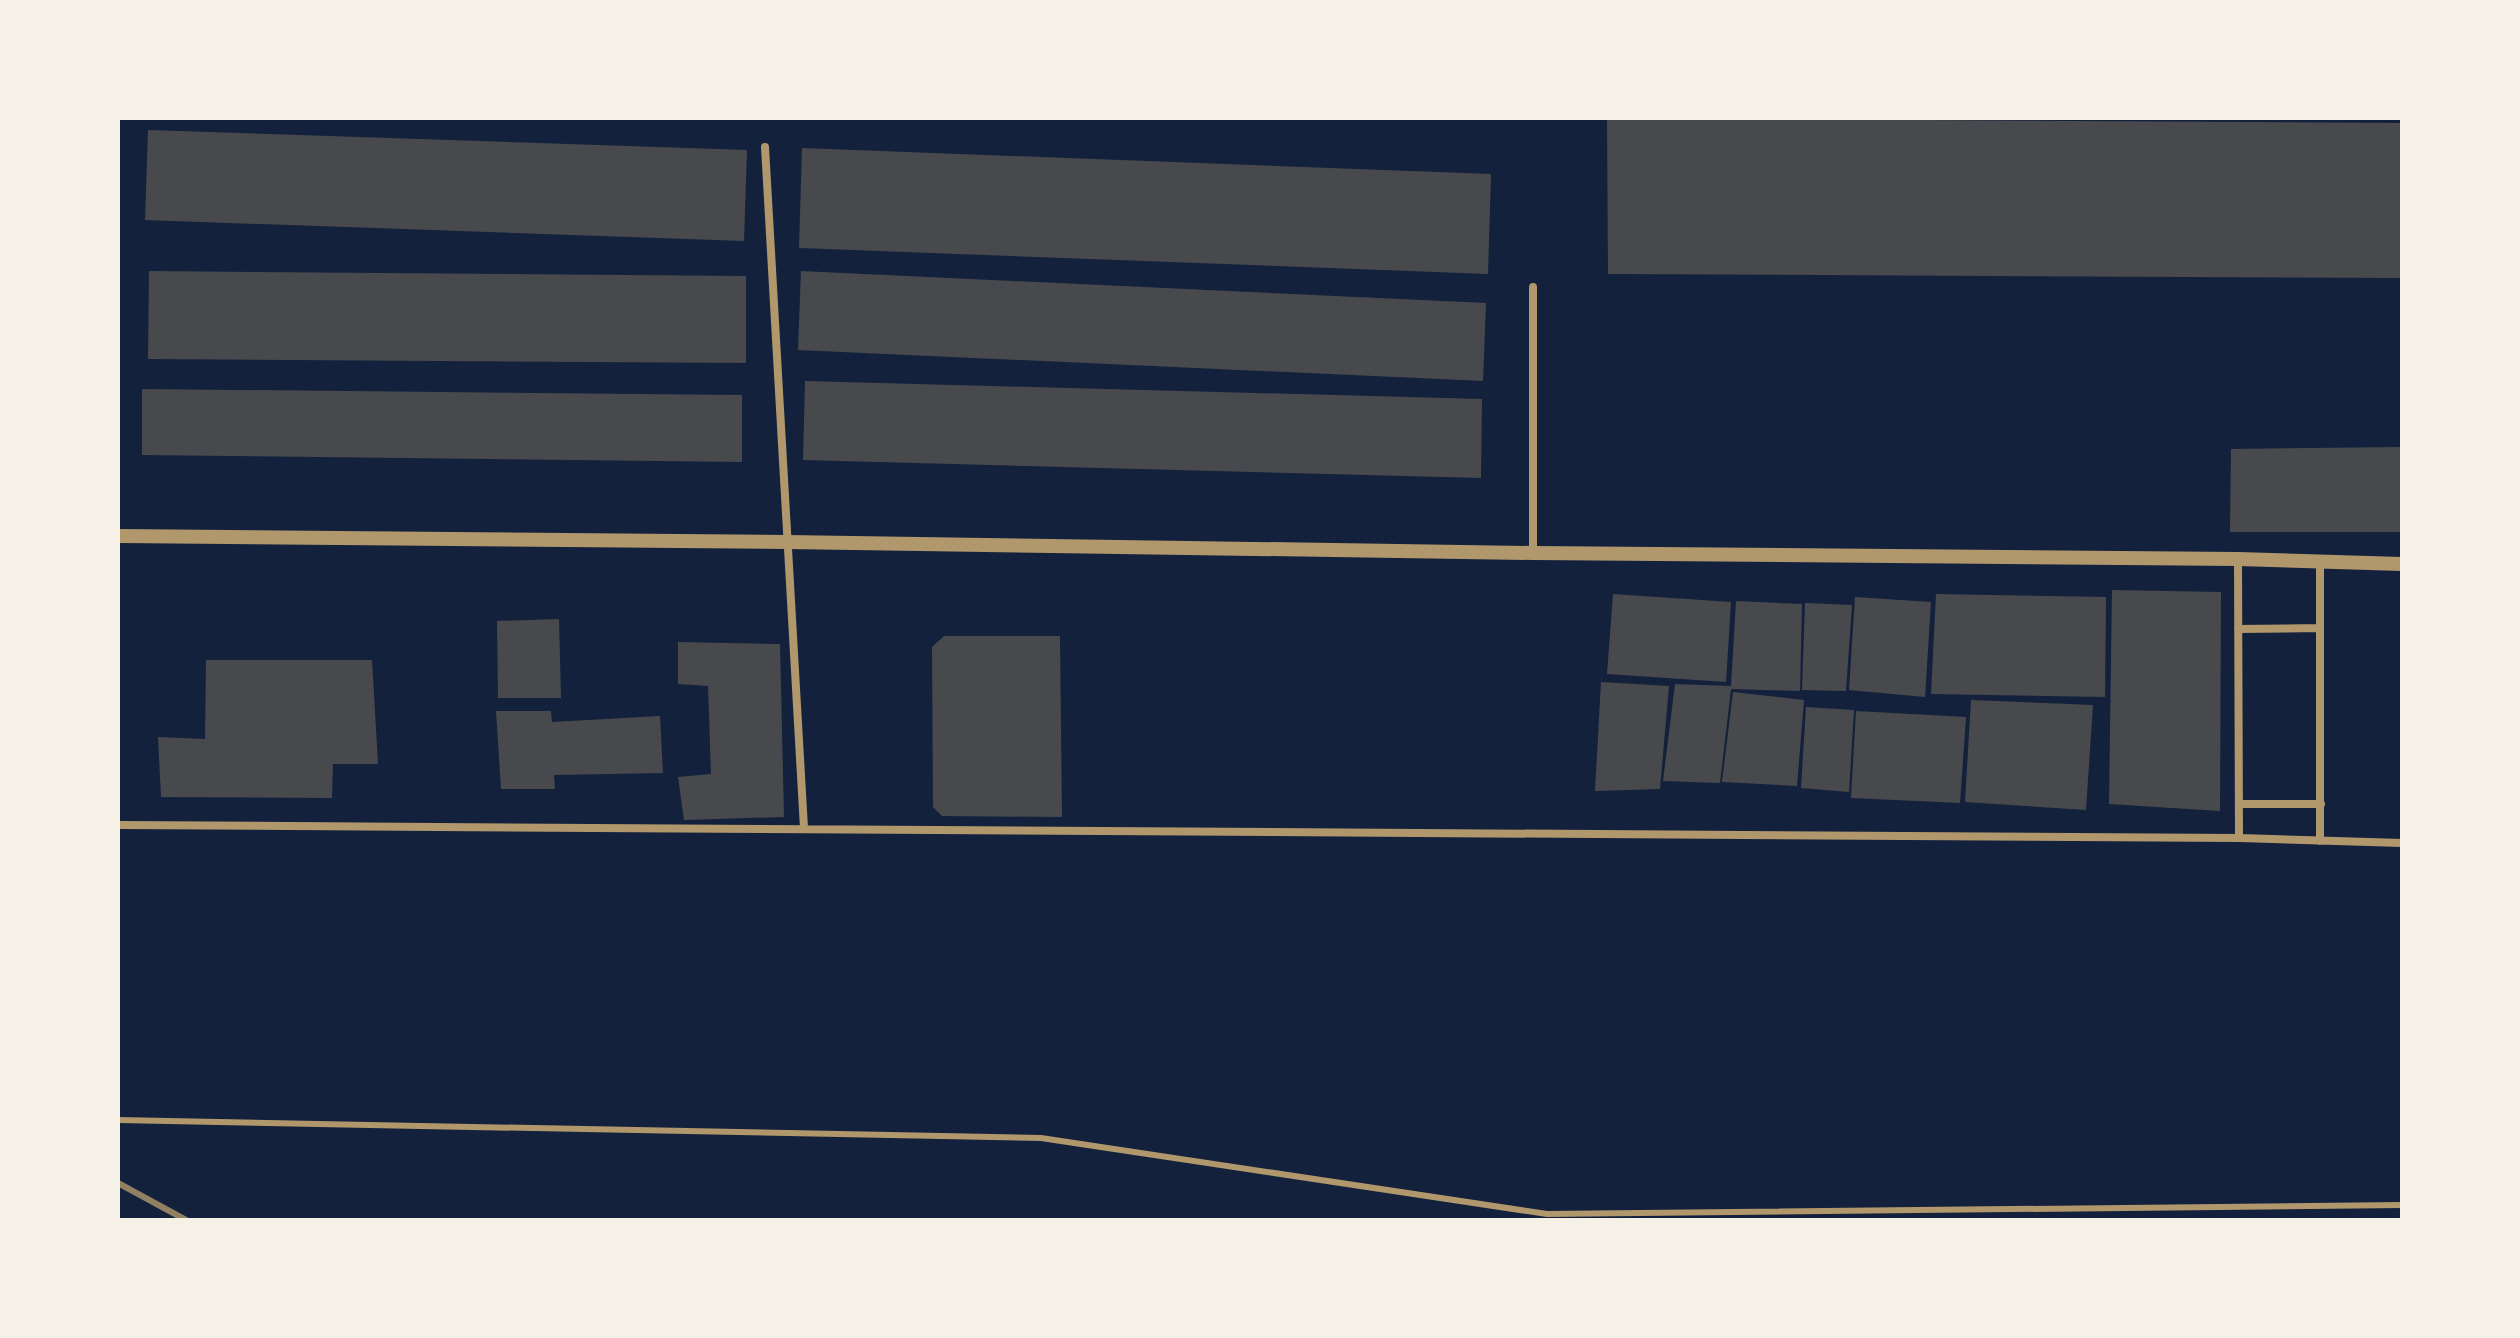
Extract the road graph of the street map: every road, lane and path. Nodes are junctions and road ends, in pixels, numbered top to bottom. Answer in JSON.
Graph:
{"nodes":[{"id":1,"x":765,"y":147,"type":"dead end"},
{"id":2,"x":1533,"y":287,"type":"dead end"},
{"id":3,"x":118,"y":536,"type":"edge"},
{"id":4,"x":787,"y":542,"type":"junction"},
{"id":5,"x":1533,"y":553,"type":"junction"},
{"id":6,"x":2238,"y":559,"type":"junction"},
{"id":7,"x":2320,"y":563,"type":"junction"},
{"id":8,"x":2402,"y":564,"type":"edge"},
{"id":9,"x":2319,"y":628,"type":"junction"},
{"id":10,"x":2238,"y":629,"type":"junction"},
{"id":11,"x":2239,"y":804,"type":"junction"},
{"id":12,"x":2321,"y":804,"type":"junction"},
{"id":13,"x":118,"y":825,"type":"edge"},
{"id":14,"x":804,"y":828,"type":"junction"},
{"id":15,"x":2239,"y":838,"type":"junction"},
{"id":16,"x":2320,"y":841,"type":"junction"},
{"id":17,"x":2402,"y":843,"type":"edge"},
{"id":18,"x":118,"y":1120,"type":"edge"},
{"id":19,"x":2402,"y":1205,"type":"edge"}],
"edges":[{"from":1,"to":4,"type":"street"},
{"from":2,"to":5,"type":"street"},
{"from":3,"to":4,"type":"street"},
{"from":4,"to":5,"type":"street"},
{"from":4,"to":14,"type":"street"},
{"from":5,"to":6,"type":"street"},
{"from":6,"to":7,"type":"street"},
{"from":6,"to":10,"type":"street"},
{"from":7,"to":8,"type":"street"},
{"from":7,"to":9,"type":"street"},
{"from":9,"to":10,"type":"street"},
{"from":9,"to":12,"type":"street"},
{"from":10,"to":11,"type":"street"},
{"from":11,"to":12,"type":"street"},
{"from":11,"to":15,"type":"street"},
{"from":12,"to":16,"type":"street"},
{"from":13,"to":14,"type":"street"},
{"from":14,"to":15,"type":"street"},
{"from":15,"to":16,"type":"street"},
{"from":16,"to":17,"type":"street"},
{"from":18,"to":19,"type":"lane"}]}
